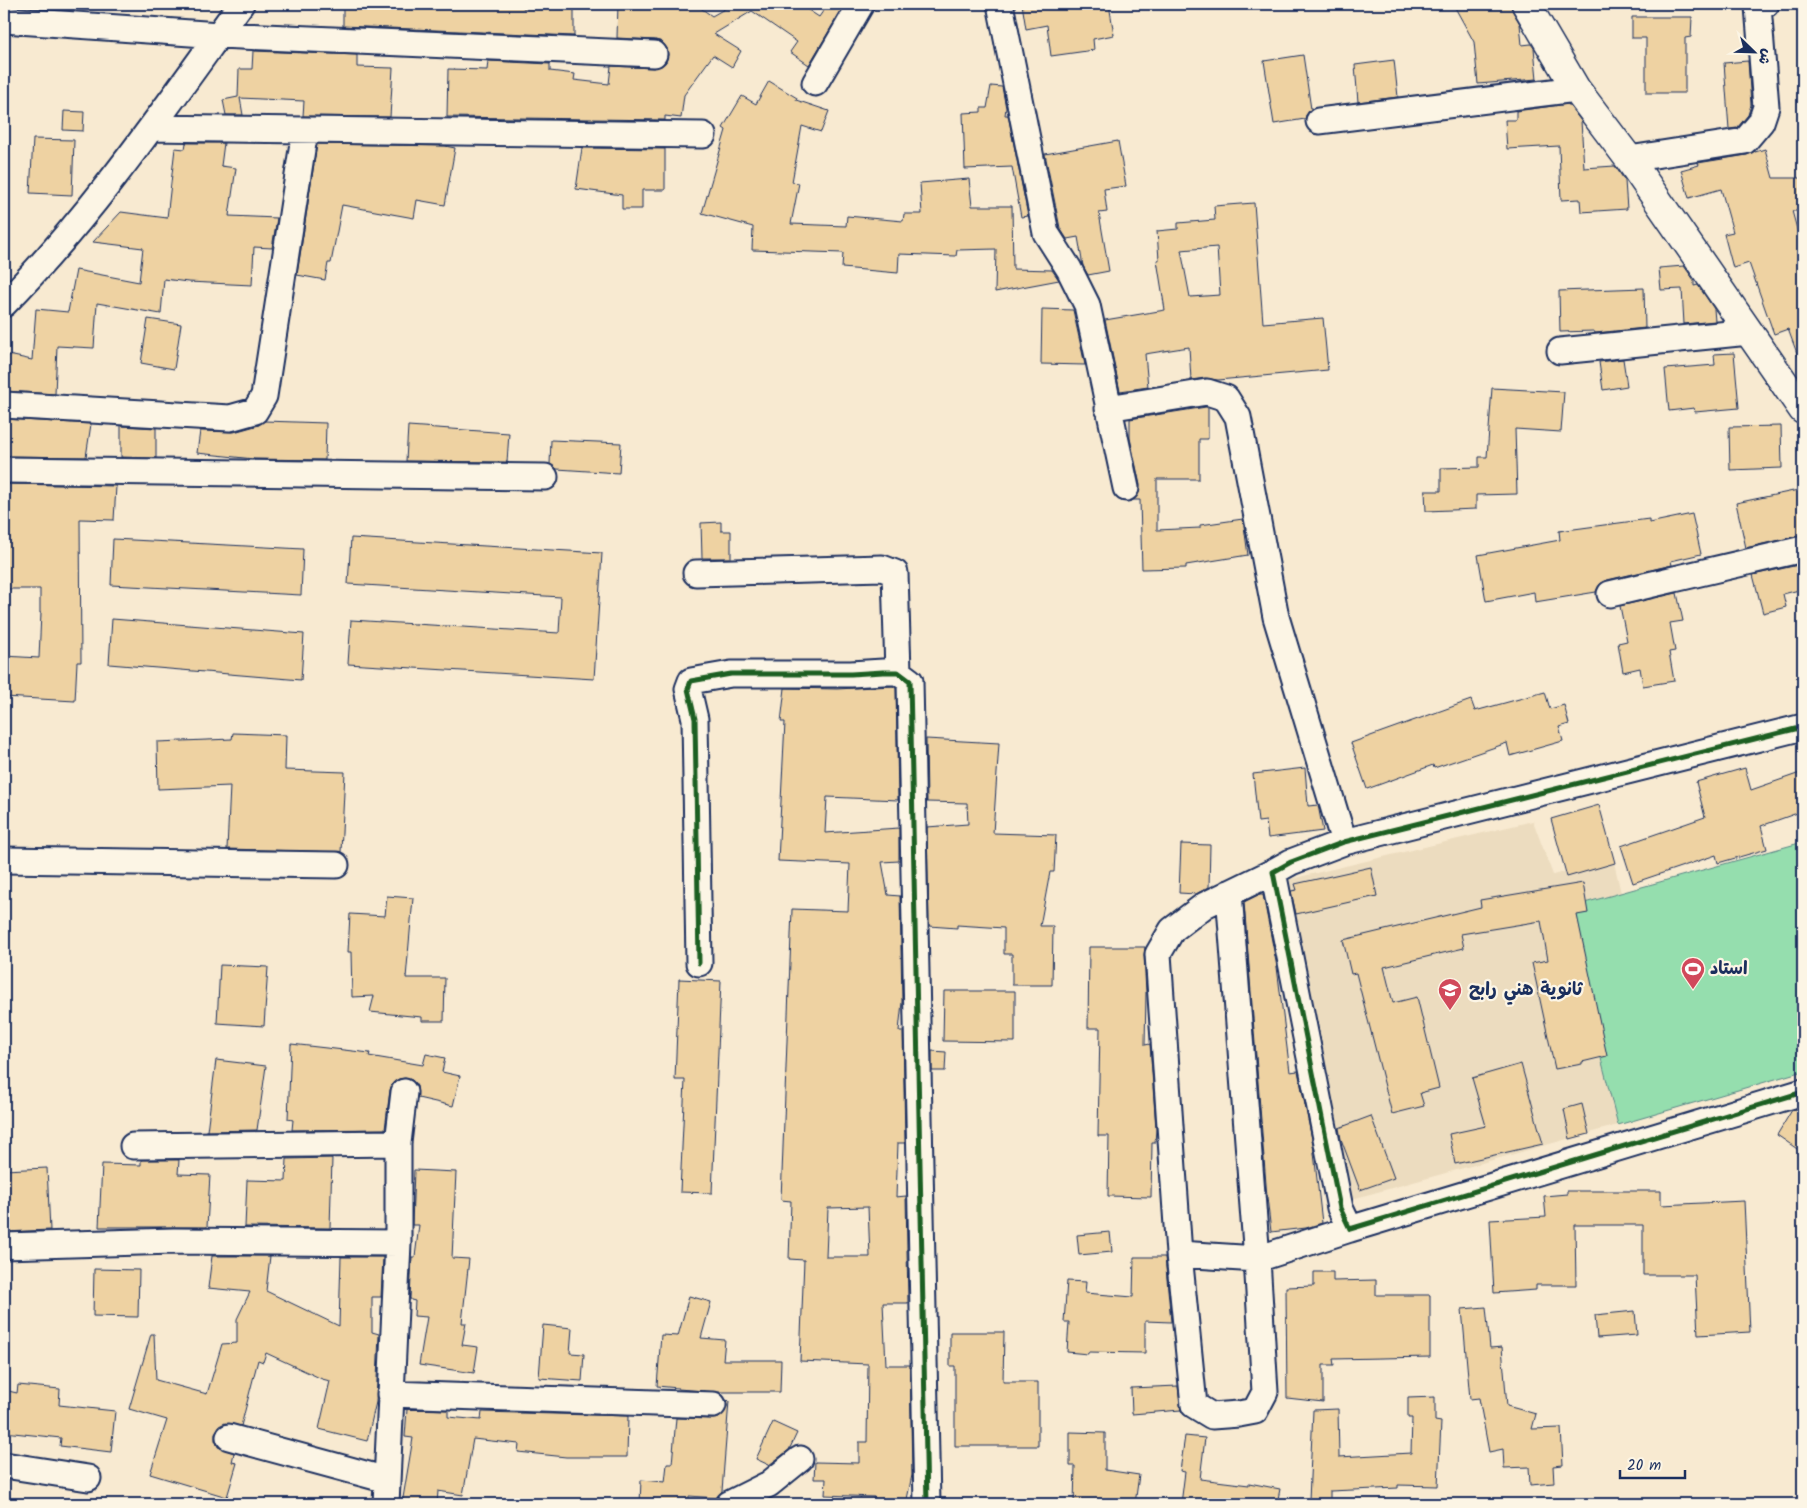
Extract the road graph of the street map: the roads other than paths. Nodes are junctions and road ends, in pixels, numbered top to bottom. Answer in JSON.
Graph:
{"nodes":[{"id":1,"x":241,"y":4,"type":"edge"},
{"id":2,"x":860,"y":4,"type":"edge"},
{"id":3,"x":1000,"y":4,"type":"edge"},
{"id":4,"x":1526,"y":4,"type":"edge"},
{"id":5,"x":1761,"y":4,"type":"edge"},
{"id":6,"x":4,"y":20,"type":"edge"},
{"id":7,"x":219,"y":34,"type":"junction"},
{"id":8,"x":654,"y":54,"type":"dead end"},
{"id":9,"x":815,"y":83,"type":"dead end"},
{"id":10,"x":1576,"y":89,"type":"junction"},
{"id":11,"x":1319,"y":120,"type":"dead end"},
{"id":12,"x":151,"y":128,"type":"junction"},
{"id":13,"x":305,"y":130,"type":"junction"},
{"id":14,"x":703,"y":135,"type":"dead end"},
{"id":15,"x":1629,"y":159,"type":"junction"},
{"id":16,"x":4,"y":304,"type":"edge"},
{"id":17,"x":1749,"y":332,"type":"junction"},
{"id":18,"x":1560,"y":351,"type":"dead end"},
{"id":19,"x":4,"y":404,"type":"edge"},
{"id":20,"x":1108,"y":408,"type":"junction"},
{"id":21,"x":1803,"y":409,"type":"edge"},
{"id":22,"x":4,"y":470,"type":"edge"},
{"id":23,"x":545,"y":477,"type":"dead end"},
{"id":24,"x":1126,"y":488,"type":"dead end"},
{"id":25,"x":1803,"y":549,"type":"edge"},
{"id":26,"x":696,"y":573,"type":"dead end"},
{"id":27,"x":1610,"y":594,"type":"dead end"},
{"id":28,"x":898,"y":672,"type":"junction"},
{"id":29,"x":1803,"y":727,"type":"edge"},
{"id":30,"x":1344,"y":842,"type":"junction"},
{"id":31,"x":4,"y":860,"type":"edge"},
{"id":32,"x":336,"y":865,"type":"dead end"},
{"id":33,"x":1273,"y":872,"type":"junction"},
{"id":34,"x":1229,"y":893,"type":"junction"},
{"id":35,"x":699,"y":962,"type":"dead end"},
{"id":36,"x":404,"y":1092,"type":"dead end"},
{"id":37,"x":1803,"y":1092,"type":"edge"},
{"id":38,"x":398,"y":1143,"type":"junction"},
{"id":39,"x":134,"y":1146,"type":"dead end"},
{"id":40,"x":1350,"y":1229,"type":"junction"},
{"id":41,"x":398,"y":1243,"type":"junction"},
{"id":42,"x":4,"y":1246,"type":"edge"},
{"id":43,"x":1179,"y":1254,"type":"junction"},
{"id":44,"x":99,"y":1258,"type":"dead end"},
{"id":45,"x":1257,"y":1259,"type":"junction"},
{"id":46,"x":4,"y":1260,"type":"edge"},
{"id":47,"x":390,"y":1394,"type":"junction"},
{"id":48,"x":713,"y":1405,"type":"dead end"},
{"id":49,"x":229,"y":1437,"type":"dead end"},
{"id":50,"x":800,"y":1459,"type":"dead end"},
{"id":51,"x":4,"y":1465,"type":"edge"},
{"id":52,"x":88,"y":1478,"type":"dead end"},
{"id":53,"x":387,"y":1492,"type":"edge"},
{"id":54,"x":729,"y":1504,"type":"edge"},
{"id":55,"x":928,"y":1504,"type":"edge"}],
"edges":[{"from":1,"to":7,"type":"street"},
{"from":2,"to":9,"type":"street"},
{"from":3,"to":20,"type":"street"},
{"from":4,"to":10,"type":"street"},
{"from":5,"to":15,"type":"street"},
{"from":6,"to":7,"type":"street"},
{"from":7,"to":8,"type":"street"},
{"from":7,"to":12,"type":"street"},
{"from":10,"to":11,"type":"street"},
{"from":10,"to":15,"type":"street"},
{"from":12,"to":13,"type":"street"},
{"from":12,"to":16,"type":"street"},
{"from":13,"to":14,"type":"street"},
{"from":13,"to":19,"type":"street"},
{"from":15,"to":17,"type":"street"},
{"from":17,"to":18,"type":"street"},
{"from":17,"to":21,"type":"street"},
{"from":20,"to":24,"type":"street"},
{"from":20,"to":30,"type":"street"},
{"from":22,"to":23,"type":"street"},
{"from":25,"to":27,"type":"street"},
{"from":26,"to":28,"type":"street"},
{"from":28,"to":35,"type":"street"},
{"from":28,"to":55,"type":"street"},
{"from":29,"to":30,"type":"street"},
{"from":30,"to":33,"type":"street"},
{"from":31,"to":32,"type":"street"},
{"from":33,"to":34,"type":"street"},
{"from":33,"to":40,"type":"street"},
{"from":34,"to":43,"type":"street"},
{"from":34,"to":45,"type":"street"},
{"from":36,"to":38,"type":"street"},
{"from":37,"to":40,"type":"street"},
{"from":38,"to":39,"type":"street"},
{"from":38,"to":41,"type":"street"},
{"from":40,"to":45,"type":"street"},
{"from":41,"to":42,"type":"street"},
{"from":41,"to":47,"type":"street"},
{"from":43,"to":45,"type":"street"},
{"from":43,"to":45,"type":"street"},
{"from":44,"to":46,"type":"street"},
{"from":47,"to":48,"type":"street"},
{"from":47,"to":53,"type":"street"},
{"from":49,"to":53,"type":"street"},
{"from":50,"to":54,"type":"street"},
{"from":51,"to":52,"type":"street"}]}
